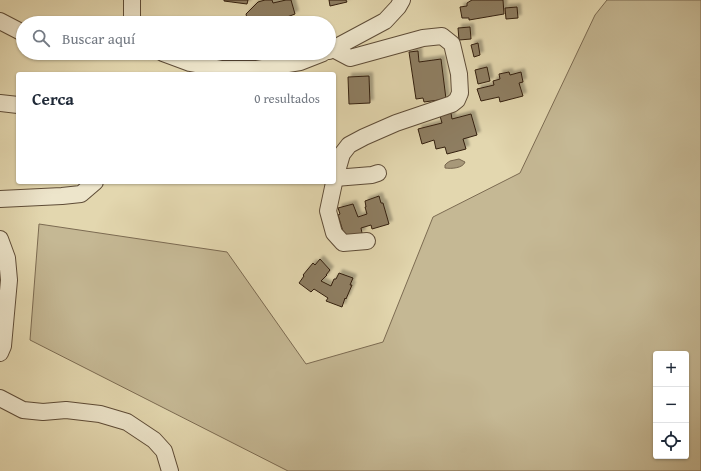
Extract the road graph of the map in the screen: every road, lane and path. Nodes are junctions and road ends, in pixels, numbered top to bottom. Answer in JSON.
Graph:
{"nodes":[{"id":1,"x":132,"y":0,"type":"edge"},
{"id":2,"x":402,"y":0,"type":"edge"},
{"id":3,"x":132,"y":16,"type":"edge"},
{"id":4,"x":0,"y":21,"type":"edge"},
{"id":5,"x":16,"y":29,"type":"edge"},
{"id":6,"x":336,"y":47,"type":"edge"},
{"id":7,"x":336,"y":54,"type":"edge"},
{"id":8,"x":182,"y":60,"type":"edge"},
{"id":9,"x":305,"y":60,"type":"edge"},
{"id":10,"x":0,"y":103,"type":"edge"},
{"id":11,"x":16,"y":105,"type":"edge"},
{"id":12,"x":378,"y":173,"type":"dead end"},
{"id":13,"x":336,"y":175,"type":"edge"},
{"id":14,"x":336,"y":178,"type":"edge"},
{"id":15,"x":93,"y":184,"type":"edge"},
{"id":16,"x":334,"y":184,"type":"edge"},
{"id":17,"x":0,"y":199,"type":"edge"},
{"id":18,"x":0,"y":239,"type":"edge"},
{"id":19,"x":367,"y":242,"type":"dead end"},
{"id":20,"x":0,"y":353,"type":"edge"},
{"id":21,"x":0,"y":398,"type":"edge"},
{"id":22,"x":170,"y":471,"type":"edge"}],
"edges":[{"from":1,"to":3,"type":"street"},
{"from":2,"to":6,"type":"street"},
{"from":4,"to":5,"type":"street"},
{"from":7,"to":13,"type":"street"},
{"from":8,"to":9,"type":"street"},
{"from":10,"to":11,"type":"street"},
{"from":12,"to":14,"type":"street"},
{"from":15,"to":17,"type":"street"},
{"from":16,"to":19,"type":"street"},
{"from":18,"to":20,"type":"street"},
{"from":21,"to":22,"type":"street"}]}
